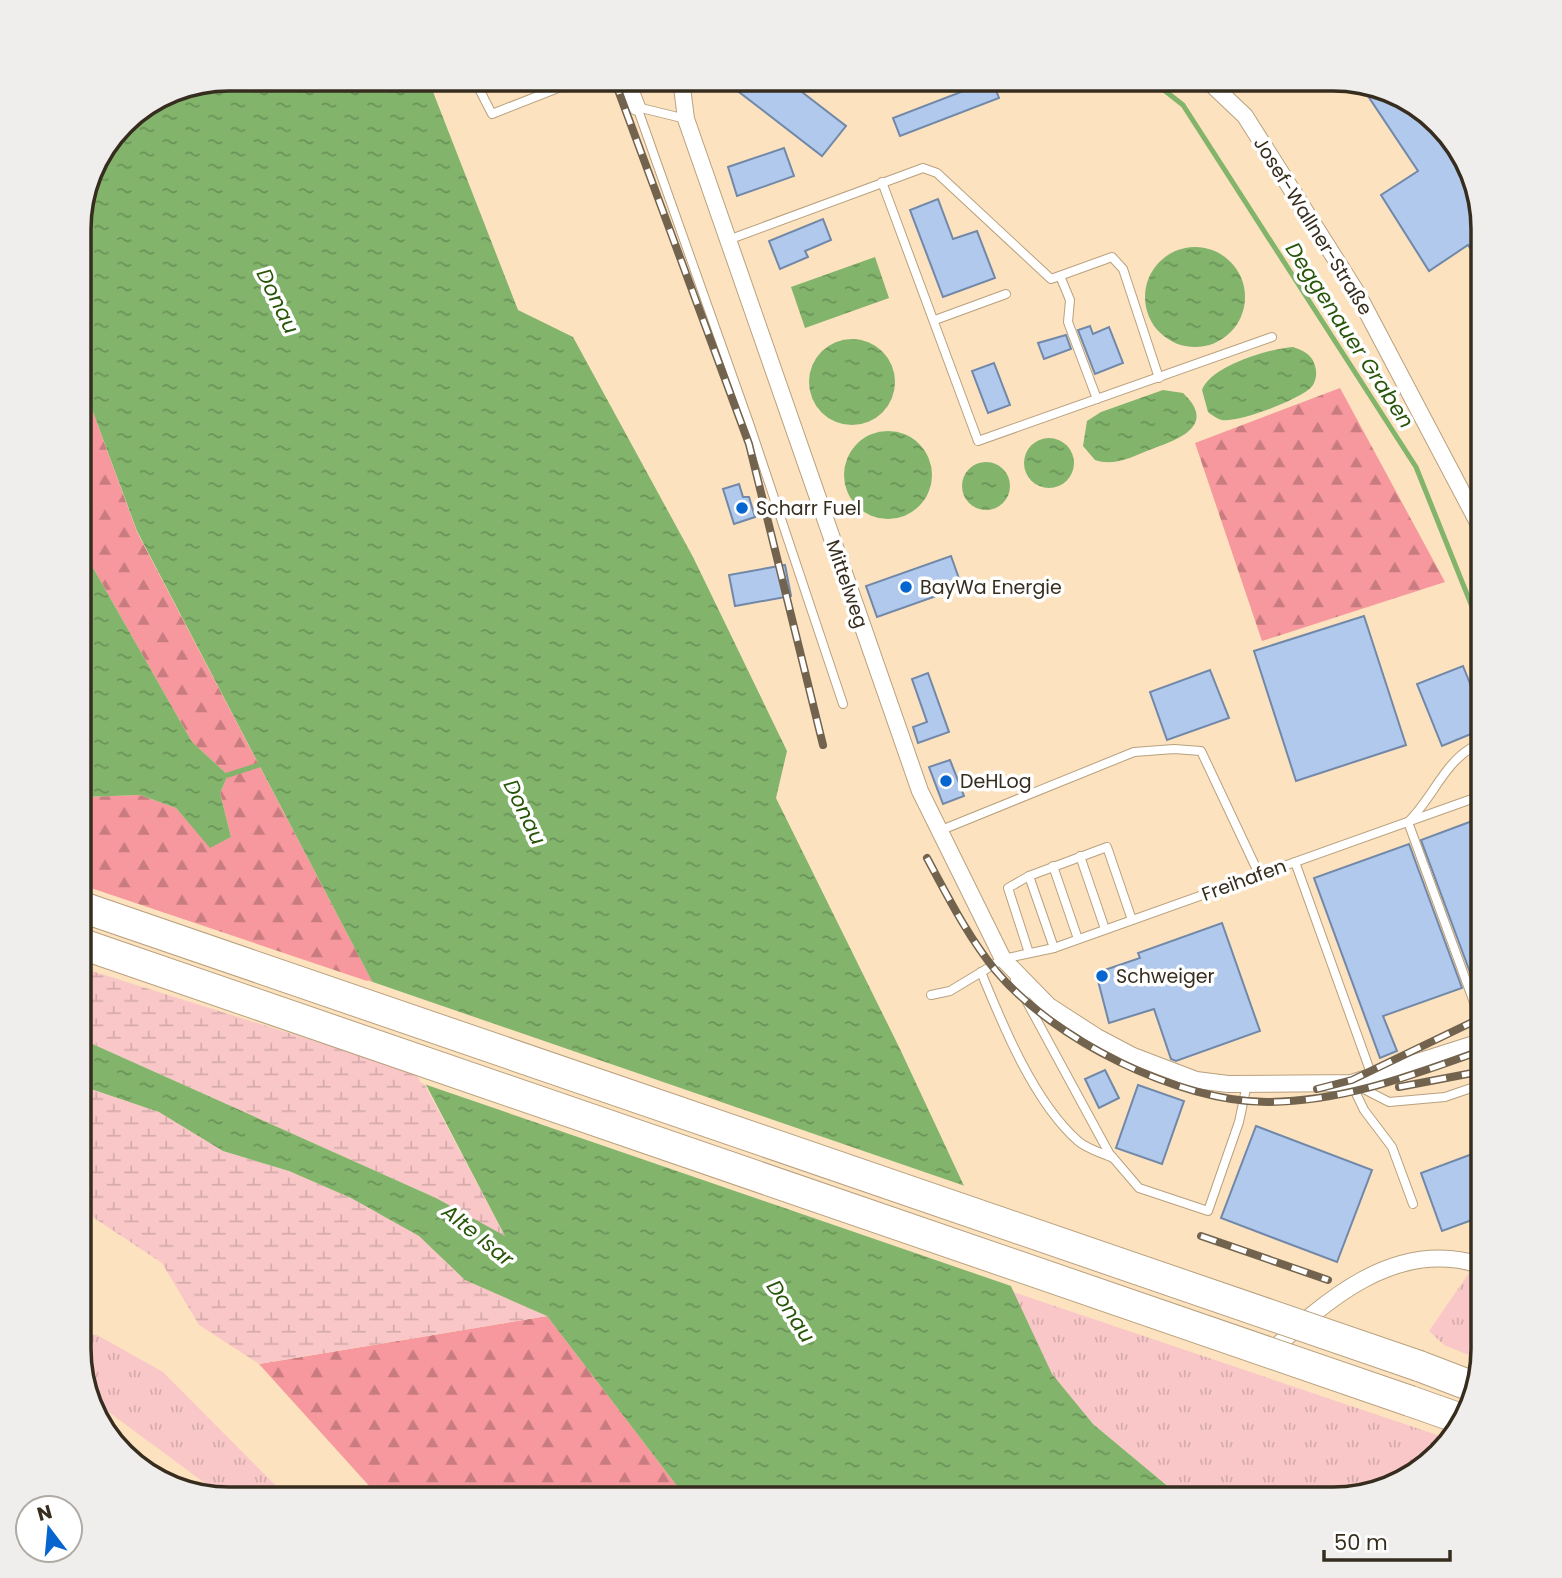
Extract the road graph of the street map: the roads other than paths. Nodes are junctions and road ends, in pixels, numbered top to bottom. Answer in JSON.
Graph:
{"nodes":[{"id":1,"x":480,"y":91,"type":"edge"},
{"id":2,"x":550,"y":91,"type":"edge"},
{"id":3,"x":631,"y":91,"type":"edge"},
{"id":4,"x":682,"y":91,"type":"edge"},
{"id":5,"x":1219,"y":91,"type":"edge"},
{"id":6,"x":637,"y":107,"type":"junction"},
{"id":7,"x":686,"y":119,"type":"junction"},
{"id":8,"x":882,"y":182,"type":"junction"},
{"id":9,"x":728,"y":240,"type":"junction"},
{"id":10,"x":1060,"y":276,"type":"junction"},
{"id":11,"x":1006,"y":294,"type":"dead end"},
{"id":12,"x":935,"y":320,"type":"junction"},
{"id":13,"x":1272,"y":337,"type":"dead end"},
{"id":14,"x":1159,"y":378,"type":"junction"},
{"id":15,"x":1097,"y":399,"type":"junction"},
{"id":16,"x":1471,"y":509,"type":"edge"},
{"id":17,"x":843,"y":704,"type":"dead end"},
{"id":18,"x":1471,"y":748,"type":"edge"},
{"id":19,"x":1471,"y":799,"type":"edge"},
{"id":20,"x":1408,"y":822,"type":"junction"},
{"id":21,"x":939,"y":831,"type":"junction"},
{"id":22,"x":1080,"y":856,"type":"junction"},
{"id":23,"x":1295,"y":862,"type":"junction"},
{"id":24,"x":1054,"y":866,"type":"junction"},
{"id":25,"x":1259,"y":874,"type":"junction"},
{"id":26,"x":1029,"y":876,"type":"junction"},
{"id":27,"x":91,"y":910,"type":"edge"},
{"id":28,"x":1132,"y":920,"type":"junction"},
{"id":29,"x":1105,"y":929,"type":"junction"},
{"id":30,"x":1078,"y":939,"type":"junction"},
{"id":31,"x":91,"y":947,"type":"edge"},
{"id":32,"x":1054,"y":948,"type":"junction"},
{"id":33,"x":1029,"y":953,"type":"junction"},
{"id":34,"x":1003,"y":959,"type":"junction"},
{"id":35,"x":981,"y":972,"type":"junction"},
{"id":36,"x":931,"y":995,"type":"dead end"},
{"id":37,"x":1471,"y":1003,"type":"edge"},
{"id":38,"x":1471,"y":1039,"type":"edge"},
{"id":39,"x":1372,"y":1076,"type":"junction"},
{"id":40,"x":1247,"y":1083,"type":"junction"},
{"id":41,"x":1351,"y":1083,"type":"junction"},
{"id":42,"x":1471,"y":1088,"type":"edge"},
{"id":43,"x":1114,"y":1159,"type":"junction"},
{"id":44,"x":1413,"y":1204,"type":"dead end"},
{"id":45,"x":1471,"y":1262,"type":"edge"},
{"id":46,"x":1259,"y":1363,"type":"dead end"},
{"id":47,"x":1466,"y":1384,"type":"edge"},
{"id":48,"x":1454,"y":1416,"type":"edge"}],
"edges":[{"from":1,"to":2,"type":"lane"},
{"from":3,"to":6,"type":"street"},
{"from":4,"to":7,"type":"street","name":"Mittelweg"},
{"from":5,"to":16,"type":"street","name":"Josef-Wallner-Straße"},
{"from":6,"to":7,"type":"lane"},
{"from":6,"to":17,"type":"lane"},
{"from":7,"to":9,"type":"street","name":"Mittelweg"},
{"from":8,"to":9,"type":"lane"},
{"from":8,"to":10,"type":"lane"},
{"from":8,"to":12,"type":"lane"},
{"from":9,"to":21,"type":"street","name":"Mittelweg"},
{"from":10,"to":14,"type":"lane"},
{"from":10,"to":15,"type":"lane"},
{"from":11,"to":12,"type":"lane"},
{"from":12,"to":15,"type":"lane"},
{"from":13,"to":14,"type":"lane"},
{"from":14,"to":15,"type":"lane"},
{"from":18,"to":20,"type":"lane"},
{"from":19,"to":20,"type":"lane","name":"Freihafen"},
{"from":20,"to":23,"type":"lane","name":"Freihafen"},
{"from":20,"to":37,"type":"lane"},
{"from":21,"to":25,"type":"lane"},
{"from":21,"to":34,"type":"street","name":"Mittelweg"},
{"from":22,"to":24,"type":"lane"},
{"from":22,"to":28,"type":"lane"},
{"from":22,"to":29,"type":"lane"},
{"from":23,"to":25,"type":"lane","name":"Freihafen"},
{"from":23,"to":39,"type":"lane"},
{"from":24,"to":26,"type":"lane"},
{"from":24,"to":30,"type":"lane"},
{"from":25,"to":28,"type":"lane","name":"Freihafen"},
{"from":26,"to":32,"type":"lane"},
{"from":26,"to":33,"type":"lane"},
{"from":27,"to":47,"type":"highway","bridge":true},
{"from":28,"to":29,"type":"lane","name":"Freihafen"},
{"from":29,"to":30,"type":"lane","name":"Freihafen"},
{"from":30,"to":32,"type":"lane","name":"Freihafen"},
{"from":31,"to":48,"type":"highway","bridge":true},
{"from":32,"to":33,"type":"lane","name":"Freihafen"},
{"from":33,"to":34,"type":"lane","name":"Freihafen"},
{"from":34,"to":35,"type":"lane","name":"Freihafen"},
{"from":34,"to":40,"type":"street","name":"Mittelweg"},
{"from":34,"to":43,"type":"lane"},
{"from":35,"to":36,"type":"lane","name":"Freihafen"},
{"from":35,"to":43,"type":"lane"},
{"from":38,"to":39,"type":"street","name":"Mittelweg"},
{"from":39,"to":41,"type":"street","name":"Mittelweg"},
{"from":40,"to":41,"type":"street","name":"Mittelweg"},
{"from":40,"to":43,"type":"lane"},
{"from":41,"to":42,"type":"lane"},
{"from":41,"to":44,"type":"lane"},
{"from":45,"to":46,"type":"street"}]}
